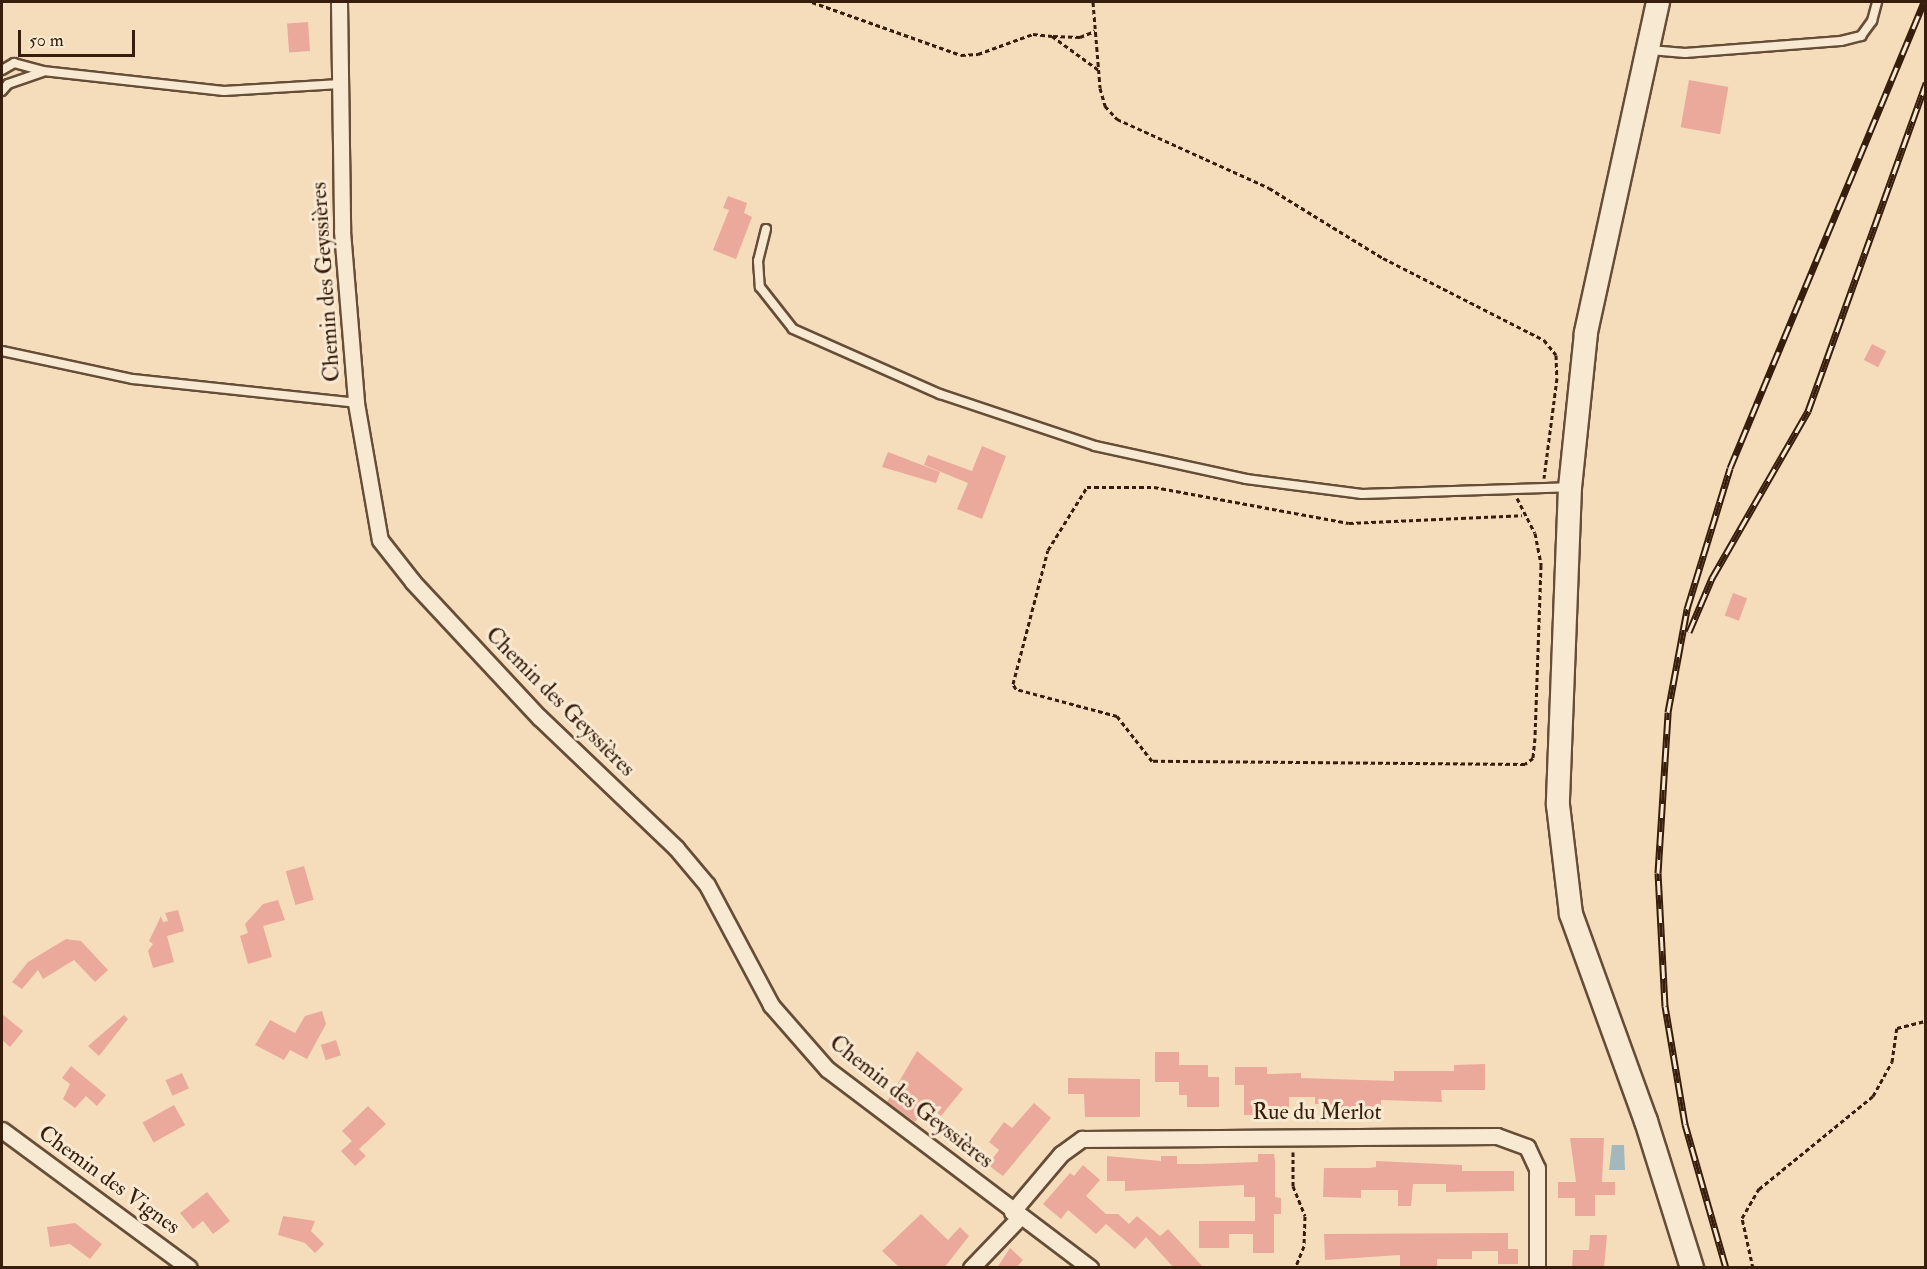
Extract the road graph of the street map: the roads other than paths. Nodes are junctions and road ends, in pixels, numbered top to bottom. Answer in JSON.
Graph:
{"nodes":[{"id":1,"x":339,"y":2,"type":"edge"},
{"id":2,"x":1658,"y":2,"type":"edge"},
{"id":3,"x":1877,"y":2,"type":"edge"},
{"id":4,"x":1646,"y":48,"type":"junction"},
{"id":5,"x":2,"y":70,"type":"edge"},
{"id":6,"x":43,"y":71,"type":"junction"},
{"id":7,"x":340,"y":84,"type":"junction"},
{"id":8,"x":2,"y":91,"type":"edge"},
{"id":9,"x":766,"y":229,"type":"dead end"},
{"id":10,"x":2,"y":351,"type":"edge"},
{"id":11,"x":356,"y":403,"type":"junction"},
{"id":12,"x":1570,"y":487,"type":"junction"},
{"id":13,"x":2,"y":1130,"type":"edge"},
{"id":14,"x":1015,"y":1215,"type":"junction"},
{"id":15,"x":189,"y":1268,"type":"edge"},
{"id":16,"x":971,"y":1268,"type":"edge"},
{"id":17,"x":1090,"y":1268,"type":"edge"},
{"id":18,"x":1537,"y":1268,"type":"edge"},
{"id":19,"x":1692,"y":1268,"type":"edge"}],
"edges":[{"from":1,"to":7,"type":"street","name":"Chemin des Geyssières"},
{"from":2,"to":4,"type":"street"},
{"from":3,"to":4,"type":"lane"},
{"from":4,"to":12,"type":"street"},
{"from":5,"to":6,"type":"lane"},
{"from":6,"to":7,"type":"lane"},
{"from":6,"to":8,"type":"lane"},
{"from":7,"to":11,"type":"street","name":"Chemin des Geyssières"},
{"from":9,"to":12,"type":"lane"},
{"from":10,"to":11,"type":"lane"},
{"from":11,"to":14,"type":"street","name":"Chemin des Geyssières"},
{"from":12,"to":19,"type":"street"},
{"from":13,"to":15,"type":"street","name":"Chemin des Vignes"},
{"from":14,"to":16,"type":"street","name":"Rue du Merlot"},
{"from":14,"to":17,"type":"street","name":"Chemin des Geyssières"},
{"from":14,"to":18,"type":"street","name":"Rue du Merlot"}]}
